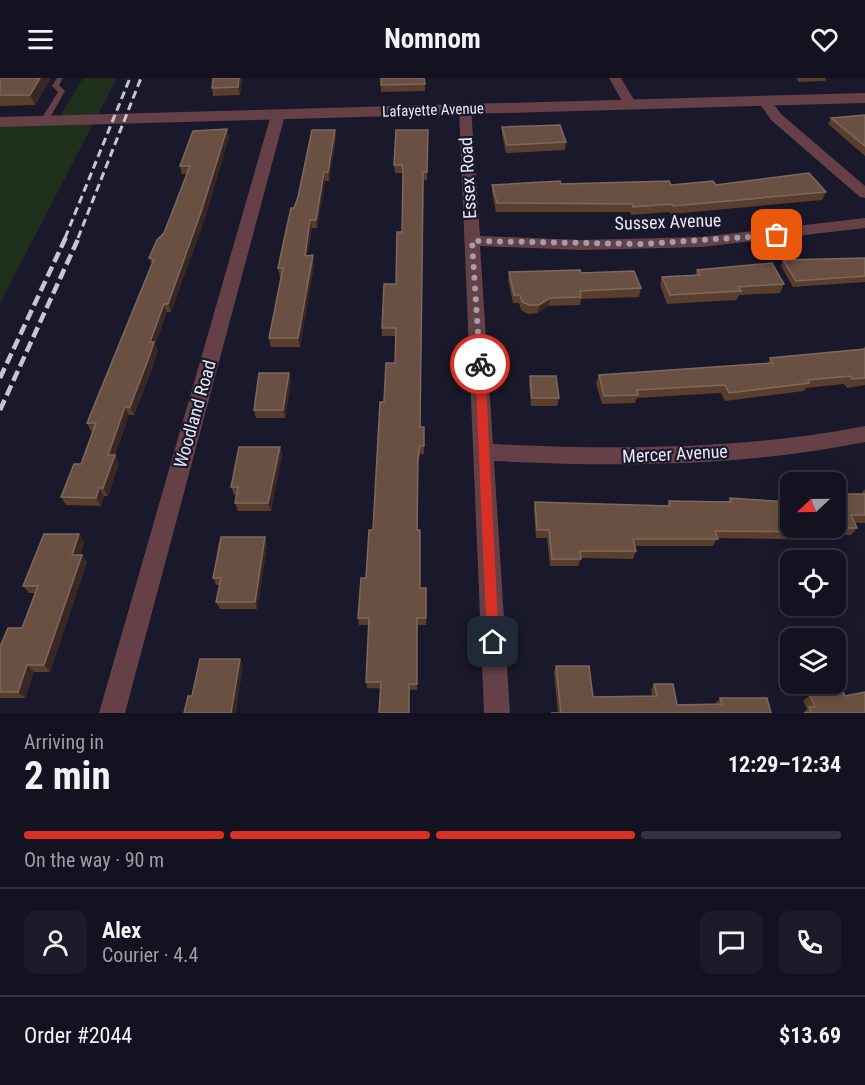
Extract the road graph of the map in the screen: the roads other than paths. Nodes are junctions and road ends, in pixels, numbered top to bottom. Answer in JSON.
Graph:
{"nodes":[{"id":1,"x":60,"y":78,"type":"edge"},
{"id":2,"x":615,"y":78,"type":"edge"},
{"id":3,"x":865,"y":98,"type":"edge"},
{"id":4,"x":764,"y":101,"type":"junction"},
{"id":5,"x":631,"y":105,"type":"junction"},
{"id":6,"x":465,"y":109,"type":"junction"},
{"id":7,"x":278,"y":115,"type":"junction"},
{"id":8,"x":44,"y":121,"type":"junction"},
{"id":9,"x":0,"y":122,"type":"edge"},
{"id":10,"x":865,"y":194,"type":"edge"},
{"id":11,"x":865,"y":223,"type":"edge"},
{"id":12,"x":472,"y":241,"type":"junction"},
{"id":13,"x":865,"y":434,"type":"edge"},
{"id":14,"x":484,"y":452,"type":"junction"},
{"id":15,"x":112,"y":713,"type":"edge"},
{"id":16,"x":497,"y":713,"type":"edge"}],
"edges":[{"from":1,"to":8,"type":"lane"},
{"from":2,"to":5,"type":"street"},
{"from":3,"to":4,"type":"street","name":"Lafayette Avenue"},
{"from":4,"to":5,"type":"street","name":"Lafayette Avenue"},
{"from":4,"to":10,"type":"street"},
{"from":5,"to":6,"type":"street","name":"Lafayette Avenue"},
{"from":6,"to":7,"type":"street","name":"Lafayette Avenue"},
{"from":6,"to":12,"type":"street","name":"Essex Road"},
{"from":7,"to":8,"type":"street","name":"Lafayette Avenue"},
{"from":7,"to":15,"type":"street","name":"Woodland Road"},
{"from":8,"to":9,"type":"street","name":"Lafayette Avenue"},
{"from":11,"to":12,"type":"street","name":"Sussex Avenue"},
{"from":12,"to":14,"type":"street","name":"Essex Road"},
{"from":13,"to":14,"type":"street","name":"Mercer Avenue"},
{"from":14,"to":16,"type":"street","name":"Essex Road"}]}
